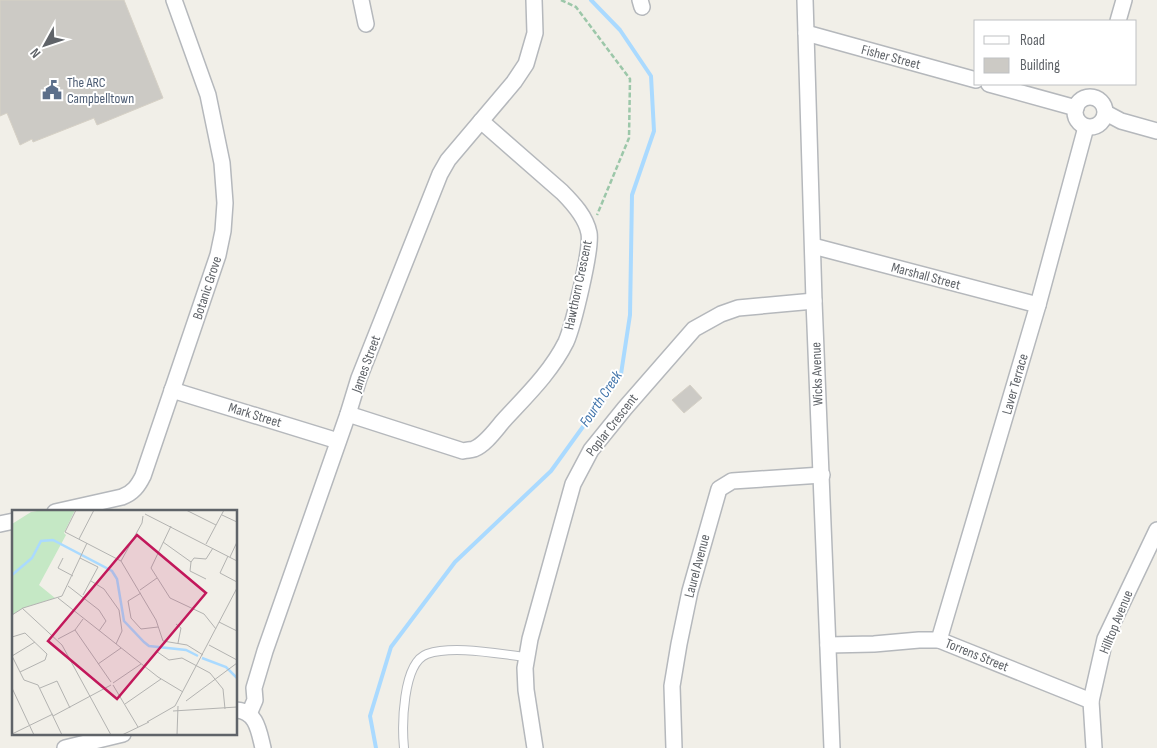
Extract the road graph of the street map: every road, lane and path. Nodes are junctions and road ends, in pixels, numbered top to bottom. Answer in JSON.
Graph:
{"nodes":[{"id":1,"x":174,"y":0,"type":"edge"},
{"id":2,"x":361,"y":0,"type":"edge"},
{"id":3,"x":534,"y":0,"type":"edge"},
{"id":4,"x":562,"y":0,"type":"edge"},
{"id":5,"x":805,"y":0,"type":"edge"},
{"id":6,"x":1124,"y":0,"type":"edge"},
{"id":7,"x":1118,"y":20,"type":"edge"},
{"id":8,"x":366,"y":24,"type":"dead end"},
{"id":9,"x":806,"y":34,"type":"junction"},
{"id":10,"x":974,"y":79,"type":"edge"},
{"id":11,"x":993,"y":85,"type":"edge"},
{"id":12,"x":1096,"y":90,"type":"edge"},
{"id":13,"x":1076,"y":108,"type":"junction"},
{"id":14,"x":1106,"y":113,"type":"junction"},
{"id":15,"x":480,"y":121,"type":"junction"},
{"id":16,"x":1086,"y":126,"type":"junction"},
{"id":17,"x":1157,"y":131,"type":"edge"},
{"id":18,"x":589,"y":234,"type":"junction"},
{"id":19,"x":813,"y":246,"type":"junction"},
{"id":20,"x":814,"y":301,"type":"junction"},
{"id":21,"x":1038,"y":305,"type":"junction"},
{"id":22,"x":172,"y":390,"type":"junction"},
{"id":23,"x":348,"y":414,"type":"junction"},
{"id":24,"x":338,"y":440,"type":"junction"},
{"id":25,"x":822,"y":475,"type":"junction"},
{"id":26,"x":64,"y":510,"type":"edge"},
{"id":27,"x":1157,"y":530,"type":"edge"},
{"id":28,"x":939,"y":640,"type":"junction"},
{"id":29,"x":828,"y":645,"type":"junction"},
{"id":30,"x":527,"y":657,"type":"junction"},
{"id":31,"x":1091,"y":700,"type":"junction"},
{"id":32,"x":242,"y":712,"type":"edge"},
{"id":33,"x":115,"y":736,"type":"edge"},
{"id":34,"x":65,"y":748,"type":"edge"},
{"id":35,"x":263,"y":748,"type":"edge"},
{"id":36,"x":404,"y":748,"type":"edge"},
{"id":37,"x":535,"y":748,"type":"edge"},
{"id":38,"x":674,"y":748,"type":"edge"},
{"id":39,"x":832,"y":748,"type":"edge"},
{"id":40,"x":1094,"y":748,"type":"edge"}],
"edges":[{"from":1,"to":22,"type":"street","name":"Botanic Grove"},
{"from":2,"to":8,"type":"street"},
{"from":3,"to":15,"type":"street","name":"James Street"},
{"from":4,"to":18,"type":"path"},
{"from":5,"to":9,"type":"street","name":"Wicks Avenue"},
{"from":6,"to":7,"type":"street"},
{"from":9,"to":10,"type":"street","name":"Fisher Street"},
{"from":9,"to":19,"type":"street","name":"Wicks Avenue"},
{"from":11,"to":13,"type":"street"},
{"from":12,"to":13,"type":"street"},
{"from":12,"to":14,"type":"street"},
{"from":13,"to":16,"type":"street"},
{"from":14,"to":16,"type":"street"},
{"from":14,"to":17,"type":"street"},
{"from":15,"to":18,"type":"street","name":"Hawthorn Crescent"},
{"from":15,"to":23,"type":"street","name":"James Street"},
{"from":16,"to":21,"type":"street","name":"Laver Terrace"},
{"from":18,"to":23,"type":"street","name":"Hawthorn Crescent"},
{"from":19,"to":20,"type":"street","name":"Wicks Avenue"},
{"from":19,"to":21,"type":"street","name":"Marshall Street"},
{"from":20,"to":25,"type":"street","name":"Wicks Avenue"},
{"from":20,"to":30,"type":"street","name":"Poplar Crescent"},
{"from":21,"to":28,"type":"street","name":"Laver Terrace"},
{"from":22,"to":24,"type":"street","name":"Mark Street"},
{"from":22,"to":26,"type":"street","name":"Botanic Grove"},
{"from":23,"to":24,"type":"street","name":"James Street"},
{"from":24,"to":32,"type":"street","name":"James Street"},
{"from":25,"to":29,"type":"street","name":"Wicks Avenue"},
{"from":25,"to":38,"type":"street","name":"Laurel Avenue"},
{"from":27,"to":31,"type":"street","name":"Hilltop Avenue"},
{"from":28,"to":29,"type":"street","name":"Torrens Street"},
{"from":28,"to":31,"type":"street","name":"Torrens Street"},
{"from":29,"to":39,"type":"street","name":"Wicks Avenue"},
{"from":30,"to":36,"type":"lane"},
{"from":30,"to":37,"type":"street","name":"Poplar Crescent"},
{"from":31,"to":40,"type":"street","name":"Hilltop Avenue"},
{"from":32,"to":35,"type":"street","name":"James Street"},
{"from":33,"to":34,"type":"street"}]}
